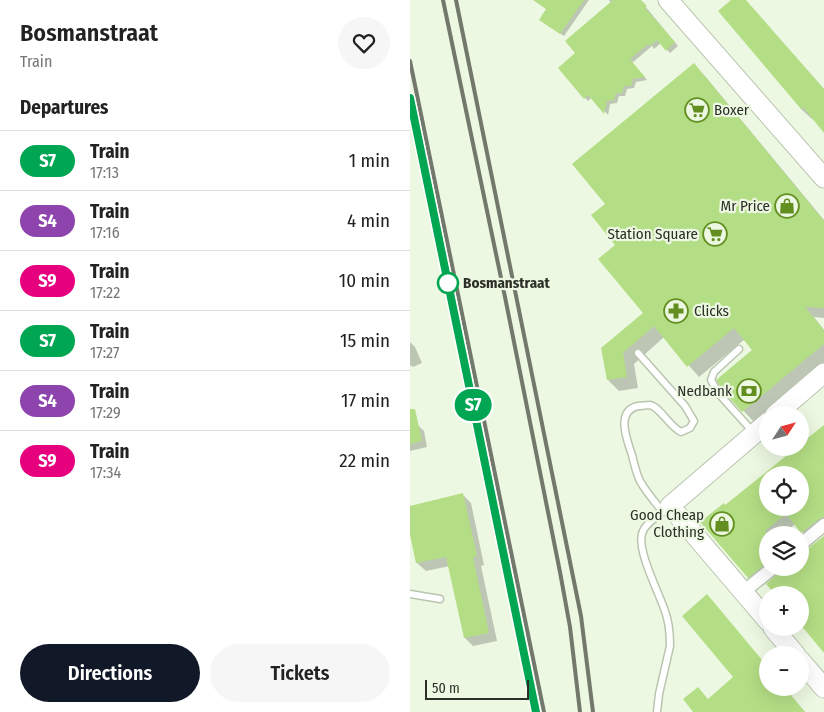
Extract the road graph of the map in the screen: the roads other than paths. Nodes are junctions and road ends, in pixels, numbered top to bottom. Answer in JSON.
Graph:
{"nodes":[{"id":1,"x":668,"y":0,"type":"edge"},
{"id":2,"x":824,"y":178,"type":"edge"},
{"id":3,"x":739,"y":349,"type":"dead end"},
{"id":4,"x":638,"y":353,"type":"dead end"},
{"id":5,"x":824,"y":372,"type":"edge"},
{"id":6,"x":785,"y":406,"type":"edge"},
{"id":7,"x":759,"y":425,"type":"edge"},
{"id":8,"x":759,"y":429,"type":"edge"},
{"id":9,"x":666,"y":509,"type":"junction"},
{"id":10,"x":824,"y":525,"type":"edge"},
{"id":11,"x":809,"y":538,"type":"edge"},
{"id":12,"x":763,"y":576,"type":"edge"},
{"id":13,"x":743,"y":592,"type":"junction"},
{"id":14,"x":410,"y":594,"type":"edge"},
{"id":15,"x":440,"y":599,"type":"dead end"},
{"id":16,"x":759,"y":611,"type":"edge"},
{"id":17,"x":780,"y":636,"type":"edge"},
{"id":18,"x":788,"y":646,"type":"edge"},
{"id":19,"x":809,"y":670,"type":"edge"},
{"id":20,"x":824,"y":688,"type":"edge"},
{"id":21,"x":657,"y":712,"type":"edge"}],
"edges":[{"from":1,"to":2,"type":"main road"},
{"from":3,"to":7,"type":"lane"},
{"from":4,"to":9,"type":"lane"},
{"from":5,"to":6,"type":"main road"},
{"from":8,"to":9,"type":"main road"},
{"from":9,"to":13,"type":"main road"},
{"from":9,"to":21,"type":"lane"},
{"from":10,"to":11,"type":"street"},
{"from":12,"to":13,"type":"street"},
{"from":13,"to":16,"type":"main road"},
{"from":14,"to":15,"type":"lane"},
{"from":17,"to":18,"type":"main road"},
{"from":19,"to":20,"type":"main road"}]}
